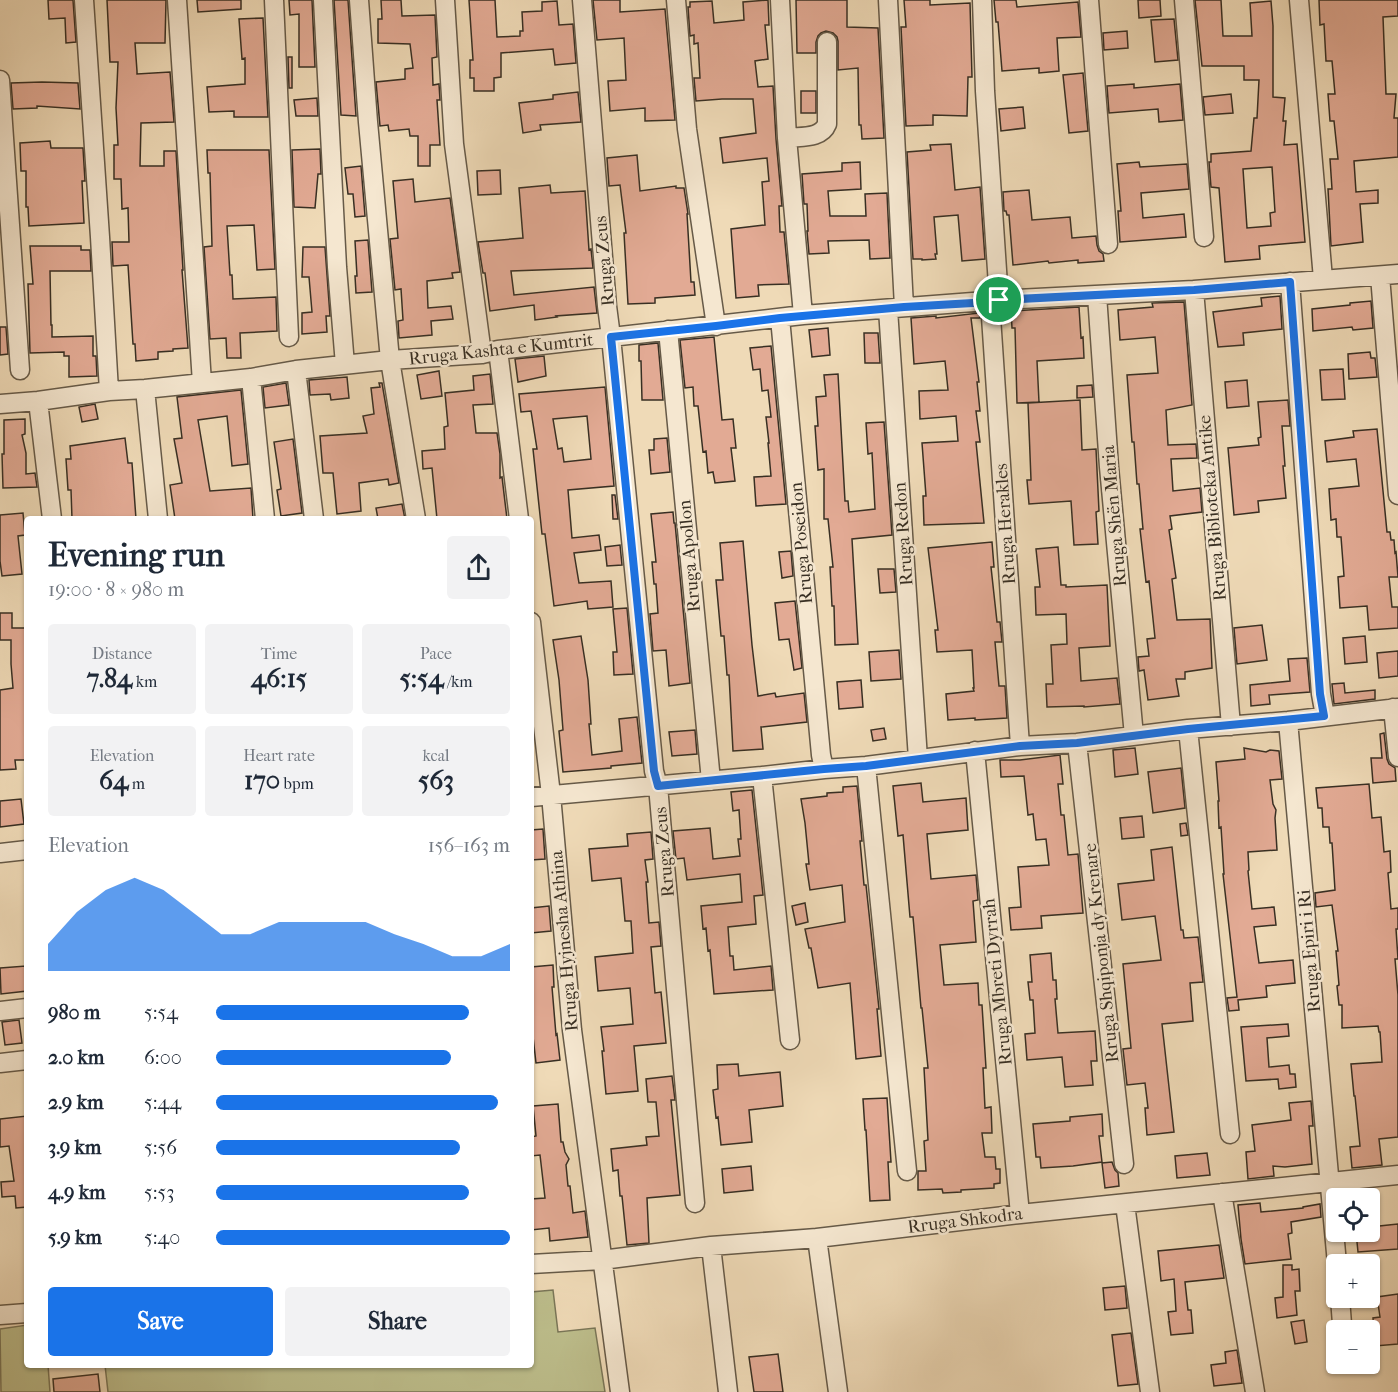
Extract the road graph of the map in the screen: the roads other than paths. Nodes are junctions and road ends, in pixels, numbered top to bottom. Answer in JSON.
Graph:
{"nodes":[{"id":1,"x":84,"y":0,"type":"edge"},
{"id":2,"x":177,"y":0,"type":"edge"},
{"id":3,"x":274,"y":0,"type":"edge"},
{"id":4,"x":323,"y":0,"type":"edge"},
{"id":5,"x":359,"y":0,"type":"edge"},
{"id":6,"x":445,"y":0,"type":"edge"},
{"id":7,"x":582,"y":0,"type":"edge"},
{"id":8,"x":676,"y":0,"type":"edge"},
{"id":9,"x":780,"y":0,"type":"edge"},
{"id":10,"x":888,"y":0,"type":"edge"},
{"id":11,"x":982,"y":0,"type":"edge"},
{"id":12,"x":1089,"y":0,"type":"edge"},
{"id":13,"x":1184,"y":0,"type":"edge"},
{"id":14,"x":1299,"y":0,"type":"edge"},
{"id":15,"x":827,"y":42,"type":"dead end"},
{"id":16,"x":0,"y":80,"type":"edge"},
{"id":17,"x":787,"y":138,"type":"junction"},
{"id":18,"x":1204,"y":237,"type":"dead end"},
{"id":19,"x":1108,"y":244,"type":"dead end"},
{"id":20,"x":1398,"y":273,"type":"edge"},
{"id":21,"x":1380,"y":276,"type":"junction"},
{"id":22,"x":1323,"y":279,"type":"junction"},
{"id":23,"x":1290,"y":282,"type":"junction"},
{"id":24,"x":1194,"y":290,"type":"junction"},
{"id":25,"x":1097,"y":295,"type":"junction"},
{"id":26,"x":994,"y":301,"type":"junction"},
{"id":27,"x":896,"y":308,"type":"junction"},
{"id":28,"x":803,"y":315,"type":"junction"},
{"id":29,"x":780,"y":318,"type":"junction"},
{"id":30,"x":716,"y":326,"type":"junction"},
{"id":31,"x":668,"y":330,"type":"junction"},
{"id":32,"x":289,"y":337,"type":"dead end"},
{"id":33,"x":611,"y":337,"type":"junction"},
{"id":34,"x":490,"y":352,"type":"junction"},
{"id":35,"x":390,"y":360,"type":"junction"},
{"id":36,"x":345,"y":365,"type":"junction"},
{"id":37,"x":20,"y":370,"type":"dead end"},
{"id":38,"x":296,"y":370,"type":"junction"},
{"id":39,"x":250,"y":378,"type":"junction"},
{"id":40,"x":202,"y":383,"type":"junction"},
{"id":41,"x":146,"y":389,"type":"junction"},
{"id":42,"x":109,"y":391,"type":"junction"},
{"id":43,"x":38,"y":401,"type":"junction"},
{"id":44,"x":0,"y":404,"type":"edge"},
{"id":45,"x":1398,"y":495,"type":"edge"},
{"id":46,"x":52,"y":516,"type":"edge"},
{"id":47,"x":158,"y":516,"type":"edge"},
{"id":48,"x":265,"y":516,"type":"edge"},
{"id":49,"x":314,"y":516,"type":"edge"},
{"id":50,"x":416,"y":516,"type":"edge"},
{"id":51,"x":518,"y":516,"type":"edge"},
{"id":52,"x":534,"y":648,"type":"edge"},
{"id":53,"x":1396,"y":708,"type":"edge"},
{"id":54,"x":1324,"y":716,"type":"junction"},
{"id":55,"x":1288,"y":720,"type":"junction"},
{"id":56,"x":1231,"y":726,"type":"junction"},
{"id":57,"x":1188,"y":729,"type":"junction"},
{"id":58,"x":1134,"y":736,"type":"junction"},
{"id":59,"x":1077,"y":743,"type":"junction"},
{"id":60,"x":1020,"y":746,"type":"junction"},
{"id":61,"x":975,"y":751,"type":"junction"},
{"id":62,"x":1398,"y":757,"type":"edge"},
{"id":63,"x":918,"y":759,"type":"junction"},
{"id":64,"x":866,"y":766,"type":"junction"},
{"id":65,"x":824,"y":769,"type":"junction"},
{"id":66,"x":762,"y":776,"type":"junction"},
{"id":67,"x":711,"y":781,"type":"junction"},
{"id":68,"x":658,"y":786,"type":"junction"},
{"id":69,"x":551,"y":795,"type":"junction"},
{"id":70,"x":534,"y":797,"type":"edge"},
{"id":71,"x":24,"y":850,"type":"edge"},
{"id":72,"x":0,"y":853,"type":"edge"},
{"id":73,"x":24,"y":1008,"type":"edge"},
{"id":74,"x":0,"y":1011,"type":"edge"},
{"id":75,"x":789,"y":1040,"type":"dead end"},
{"id":76,"x":24,"y":1060,"type":"edge"},
{"id":77,"x":0,"y":1063,"type":"edge"},
{"id":78,"x":1230,"y":1134,"type":"dead end"},
{"id":79,"x":1124,"y":1164,"type":"dead end"},
{"id":80,"x":907,"y":1171,"type":"dead end"},
{"id":81,"x":1398,"y":1175,"type":"edge"},
{"id":82,"x":1330,"y":1182,"type":"junction"},
{"id":83,"x":1222,"y":1193,"type":"junction"},
{"id":84,"x":695,"y":1203,"type":"dead end"},
{"id":85,"x":1125,"y":1204,"type":"junction"},
{"id":86,"x":1020,"y":1214,"type":"junction"},
{"id":87,"x":817,"y":1238,"type":"junction"},
{"id":88,"x":711,"y":1246,"type":"junction"},
{"id":89,"x":1336,"y":1254,"type":"edge"},
{"id":90,"x":602,"y":1260,"type":"junction"},
{"id":91,"x":534,"y":1264,"type":"edge"},
{"id":92,"x":24,"y":1313,"type":"edge"},
{"id":93,"x":0,"y":1316,"type":"edge"},
{"id":94,"x":620,"y":1392,"type":"edge"},
{"id":95,"x":728,"y":1392,"type":"edge"},
{"id":96,"x":838,"y":1392,"type":"edge"},
{"id":97,"x":1150,"y":1392,"type":"edge"},
{"id":98,"x":1255,"y":1392,"type":"edge"}],
"edges":[{"from":1,"to":42,"type":"street"},
{"from":2,"to":40,"type":"street"},
{"from":3,"to":32,"type":"street"},
{"from":4,"to":36,"type":"street"},
{"from":5,"to":35,"type":"street"},
{"from":6,"to":34,"type":"street"},
{"from":7,"to":33,"type":"street","name":"Rruga Zeus"},
{"from":8,"to":30,"type":"street"},
{"from":9,"to":17,"type":"street"},
{"from":10,"to":27,"type":"street","name":"Rruga Redon"},
{"from":11,"to":26,"type":"street","name":"Rruga Herakles"},
{"from":12,"to":19,"type":"street"},
{"from":13,"to":18,"type":"street"},
{"from":14,"to":22,"type":"street"},
{"from":15,"to":17,"type":"street"},
{"from":16,"to":37,"type":"street"},
{"from":17,"to":28,"type":"street"},
{"from":20,"to":21,"type":"street","name":"Rruga Kashta e Kumtrit"},
{"from":21,"to":22,"type":"street","name":"Rruga Kashta e Kumtrit"},
{"from":21,"to":45,"type":"street"},
{"from":22,"to":23,"type":"street","name":"Rruga Kashta e Kumtrit"},
{"from":23,"to":24,"type":"street","name":"Rruga Kashta e Kumtrit"},
{"from":23,"to":54,"type":"street"},
{"from":24,"to":25,"type":"street","name":"Rruga Kashta e Kumtrit"},
{"from":24,"to":56,"type":"street","name":"Rruga Biblioteka Antike"},
{"from":25,"to":26,"type":"street","name":"Rruga Kashta e Kumtrit"},
{"from":25,"to":58,"type":"street","name":"Rruga Shën Maria"},
{"from":26,"to":27,"type":"street","name":"Rruga Kashta e Kumtrit"},
{"from":26,"to":60,"type":"street","name":"Rruga Herakles"},
{"from":27,"to":28,"type":"street","name":"Rruga Kashta e Kumtrit"},
{"from":27,"to":63,"type":"street","name":"Rruga Redon"},
{"from":28,"to":29,"type":"street","name":"Rruga Kashta e Kumtrit"},
{"from":29,"to":30,"type":"street","name":"Rruga Kashta e Kumtrit"},
{"from":29,"to":65,"type":"street","name":"Rruga Poseidon"},
{"from":30,"to":31,"type":"street","name":"Rruga Kashta e Kumtrit"},
{"from":31,"to":33,"type":"street","name":"Rruga Kashta e Kumtrit"},
{"from":31,"to":67,"type":"street","name":"Rruga Apollon"},
{"from":33,"to":34,"type":"street","name":"Rruga Kashta e Kumtrit"},
{"from":33,"to":68,"type":"street","name":"Rruga Zeus"},
{"from":34,"to":35,"type":"street","name":"Rruga Kashta e Kumtrit"},
{"from":34,"to":51,"type":"street"},
{"from":35,"to":36,"type":"street","name":"Rruga Kashta e Kumtrit"},
{"from":35,"to":50,"type":"street"},
{"from":36,"to":38,"type":"street","name":"Rruga Kashta e Kumtrit"},
{"from":38,"to":39,"type":"street","name":"Rruga Kashta e Kumtrit"},
{"from":38,"to":49,"type":"street"},
{"from":39,"to":40,"type":"street","name":"Rruga Kashta e Kumtrit"},
{"from":39,"to":48,"type":"street"},
{"from":40,"to":41,"type":"street","name":"Rruga Kashta e Kumtrit"},
{"from":41,"to":42,"type":"street","name":"Rruga Kashta e Kumtrit"},
{"from":41,"to":47,"type":"street"},
{"from":42,"to":43,"type":"street","name":"Rruga Kashta e Kumtrit"},
{"from":43,"to":44,"type":"street","name":"Rruga Kashta e Kumtrit"},
{"from":43,"to":46,"type":"street"},
{"from":52,"to":69,"type":"street","name":"Rruga Hyjnesha Athina"},
{"from":53,"to":54,"type":"street"},
{"from":53,"to":62,"type":"street"},
{"from":54,"to":55,"type":"street"},
{"from":55,"to":56,"type":"street"},
{"from":55,"to":82,"type":"street","name":"Rruga Epiri i Ri"},
{"from":56,"to":57,"type":"street"},
{"from":57,"to":58,"type":"street"},
{"from":57,"to":78,"type":"street"},
{"from":58,"to":59,"type":"street"},
{"from":59,"to":60,"type":"street"},
{"from":59,"to":79,"type":"street","name":"Rruga Shqiponja dy Krenare"},
{"from":60,"to":61,"type":"street"},
{"from":61,"to":63,"type":"street"},
{"from":61,"to":86,"type":"street","name":"Rruga Mbreti Dyrrah"},
{"from":63,"to":64,"type":"street"},
{"from":64,"to":65,"type":"street"},
{"from":64,"to":80,"type":"street"},
{"from":65,"to":66,"type":"street"},
{"from":66,"to":67,"type":"street"},
{"from":66,"to":75,"type":"street"},
{"from":67,"to":68,"type":"street"},
{"from":68,"to":69,"type":"street"},
{"from":68,"to":84,"type":"street","name":"Rruga Zeus"},
{"from":69,"to":70,"type":"street"},
{"from":69,"to":90,"type":"street","name":"Rruga Hyjnesha Athina"},
{"from":71,"to":72,"type":"street"},
{"from":73,"to":74,"type":"street"},
{"from":76,"to":77,"type":"street"},
{"from":81,"to":82,"type":"street","name":"Rruga Shkodra"},
{"from":82,"to":83,"type":"street","name":"Rruga Shkodra"},
{"from":82,"to":89,"type":"street","name":"Rruga Epiri i Ri"},
{"from":83,"to":85,"type":"street","name":"Rruga Shkodra"},
{"from":83,"to":98,"type":"street"},
{"from":85,"to":86,"type":"street","name":"Rruga Shkodra"},
{"from":85,"to":97,"type":"street"},
{"from":86,"to":87,"type":"street","name":"Rruga Shkodra"},
{"from":87,"to":88,"type":"street","name":"Rruga Shkodra"},
{"from":87,"to":96,"type":"street"},
{"from":88,"to":90,"type":"street","name":"Rruga Shkodra"},
{"from":88,"to":95,"type":"street"},
{"from":90,"to":91,"type":"street","name":"Rruga Shkodra"},
{"from":90,"to":94,"type":"street","name":"Rruga Hyjnesha Athina"},
{"from":92,"to":93,"type":"street"}]}
